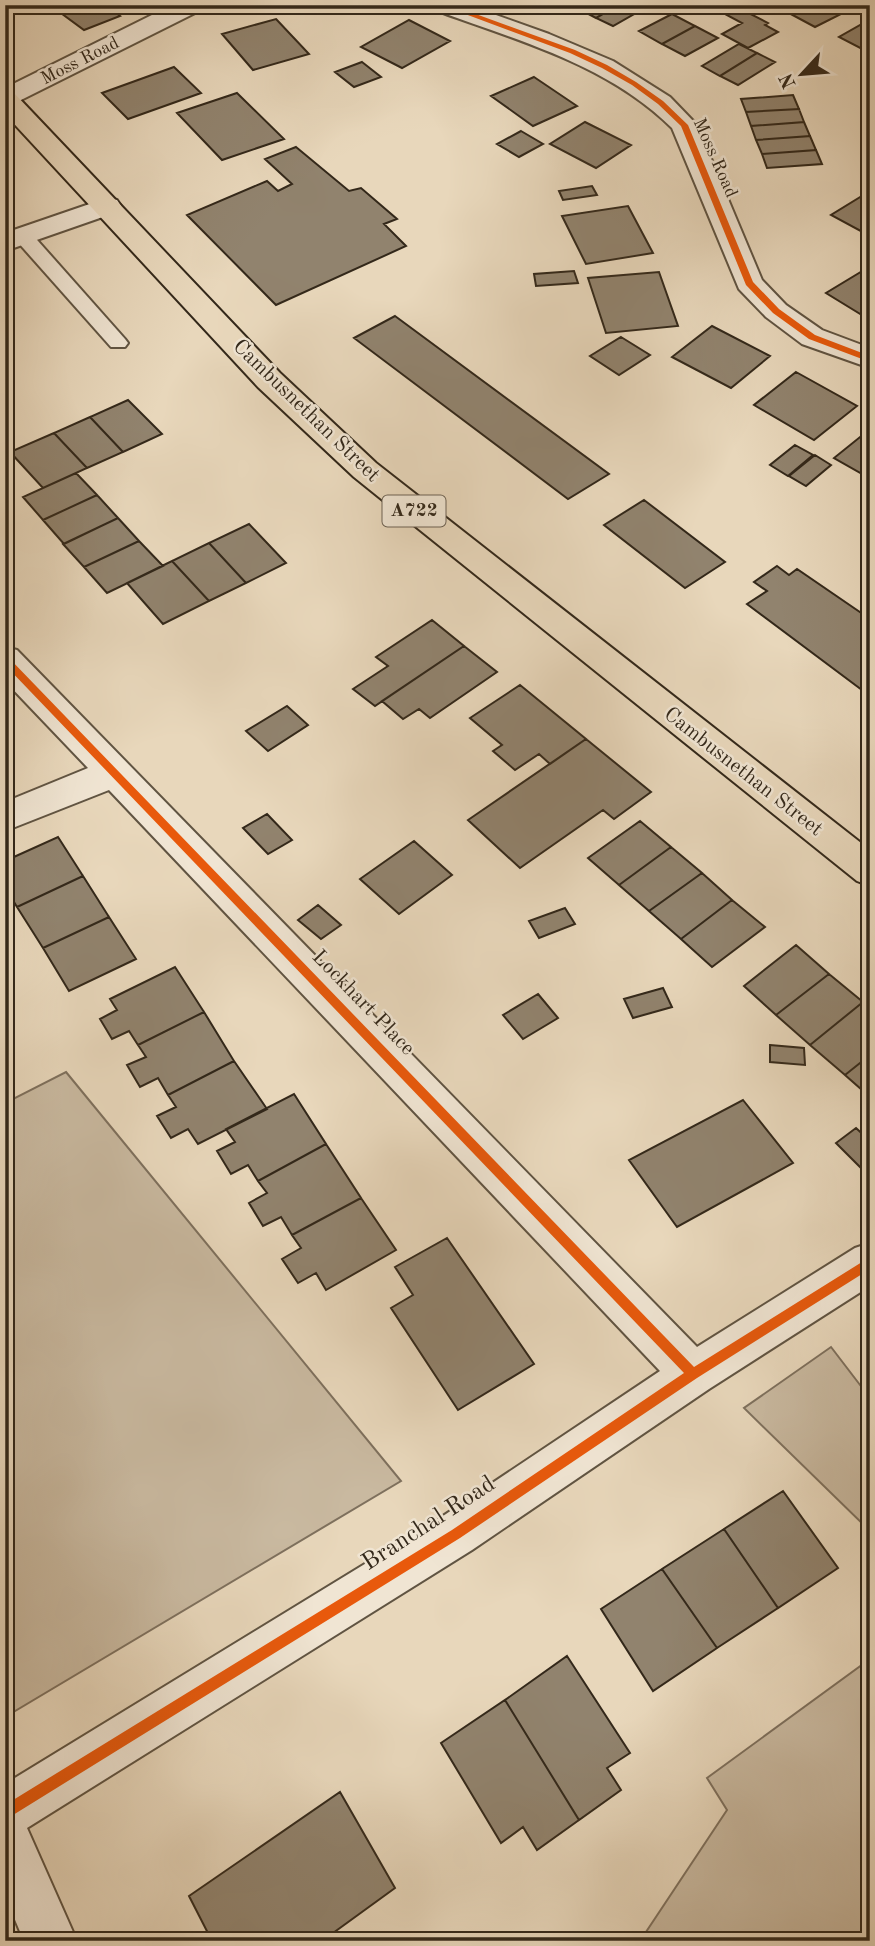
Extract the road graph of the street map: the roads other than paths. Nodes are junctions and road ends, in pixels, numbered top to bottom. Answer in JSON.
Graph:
{"nodes":[{"id":1,"x":191,"y":5,"type":"edge"},
{"id":2,"x":444,"y":5,"type":"edge"},
{"id":3,"x":5,"y":98,"type":"edge"},
{"id":4,"x":107,"y":206,"type":"junction"},
{"id":5,"x":14,"y":240,"type":"edge"},
{"id":6,"x":118,"y":343,"type":"dead end"},
{"id":7,"x":870,"y":359,"type":"edge"},
{"id":8,"x":5,"y":659,"type":"edge"},
{"id":9,"x":115,"y":772,"type":"junction"},
{"id":10,"x":5,"y":817,"type":"edge"},
{"id":11,"x":870,"y":871,"type":"edge"},
{"id":12,"x":870,"y":1262,"type":"edge"},
{"id":13,"x":692,"y":1374,"type":"junction"},
{"id":14,"x":5,"y":1813,"type":"edge"},
{"id":15,"x":5,"y":1836,"type":"edge"},
{"id":16,"x":51,"y":1941,"type":"edge"}],
"edges":[{"from":1,"to":3,"type":"street","name":"Moss Road"},
{"from":2,"to":7,"type":"street","name":"Moss Road"},
{"from":3,"to":4,"type":"main road","name":"Cambusnethan Street","number":"A722"},
{"from":4,"to":5,"type":"street"},
{"from":4,"to":11,"type":"main road","name":"Cambusnethan Street","number":"A722"},
{"from":5,"to":6,"type":"lane"},
{"from":8,"to":9,"type":"street","name":"Lockhart Place"},
{"from":9,"to":10,"type":"street"},
{"from":9,"to":13,"type":"street","name":"Lockhart Place"},
{"from":12,"to":13,"type":"street","name":"Branchal Road"},
{"from":13,"to":14,"type":"street","name":"Branchal Road"},
{"from":15,"to":16,"type":"street"}]}
